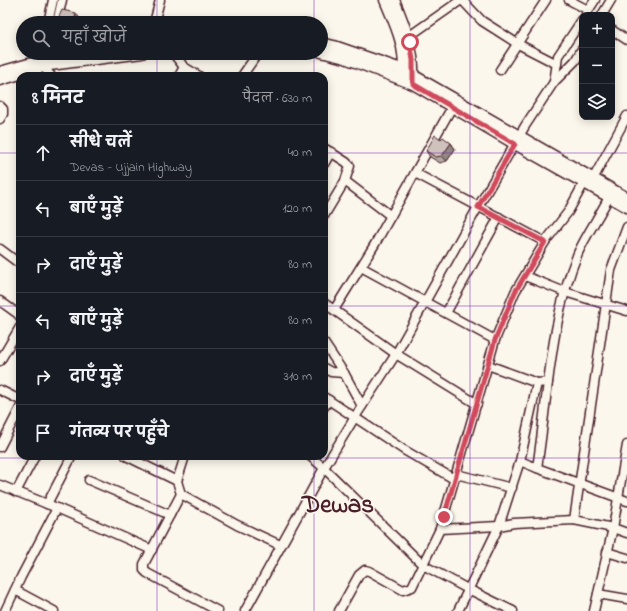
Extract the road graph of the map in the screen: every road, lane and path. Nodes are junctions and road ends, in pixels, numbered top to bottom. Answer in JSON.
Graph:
{"nodes":[{"id":1,"x":52,"y":0,"type":"edge"},
{"id":2,"x":62,"y":0,"type":"edge"},
{"id":3,"x":160,"y":0,"type":"edge"},
{"id":4,"x":385,"y":0,"type":"edge"},
{"id":5,"x":394,"y":0,"type":"edge"},
{"id":6,"x":462,"y":0,"type":"edge"},
{"id":7,"x":546,"y":0,"type":"edge"},
{"id":8,"x":569,"y":0,"type":"edge"},
{"id":9,"x":595,"y":0,"type":"edge"},
{"id":10,"x":611,"y":0,"type":"edge"},
{"id":11,"x":586,"y":12,"type":"edge"},
{"id":12,"x":588,"y":12,"type":"edge"},
{"id":13,"x":604,"y":12,"type":"edge"},
{"id":14,"x":49,"y":16,"type":"edge"},
{"id":15,"x":59,"y":16,"type":"edge"},
{"id":16,"x":156,"y":16,"type":"edge"},
{"id":17,"x":579,"y":24,"type":"edge"},
{"id":18,"x":615,"y":32,"type":"edge"},
{"id":19,"x":408,"y":37,"type":"junction"},
{"id":20,"x":627,"y":40,"type":"edge"},
{"id":21,"x":518,"y":44,"type":"junction"},
{"id":22,"x":328,"y":45,"type":"edge"},
{"id":23,"x":328,"y":54,"type":"edge"},
{"id":24,"x":579,"y":54,"type":"edge"},
{"id":25,"x":57,"y":60,"type":"edge"},
{"id":26,"x":76,"y":60,"type":"edge"},
{"id":27,"x":178,"y":60,"type":"edge"},
{"id":28,"x":253,"y":60,"type":"edge"},
{"id":29,"x":47,"y":63,"type":"edge"},
{"id":30,"x":557,"y":64,"type":"junction"},
{"id":31,"x":184,"y":67,"type":"junction"},
{"id":32,"x":500,"y":70,"type":"dead end"},
{"id":33,"x":0,"y":72,"type":"edge"},
{"id":34,"x":22,"y":72,"type":"edge"},
{"id":35,"x":181,"y":72,"type":"edge"},
{"id":36,"x":192,"y":72,"type":"edge"},
{"id":37,"x":245,"y":72,"type":"edge"},
{"id":38,"x":16,"y":74,"type":"edge"},
{"id":39,"x":403,"y":74,"type":"junction"},
{"id":40,"x":0,"y":80,"type":"edge"},
{"id":41,"x":413,"y":80,"type":"junction"},
{"id":42,"x":554,"y":82,"type":"junction"},
{"id":43,"x":0,"y":106,"type":"edge"},
{"id":44,"x":452,"y":107,"type":"junction"},
{"id":45,"x":627,"y":116,"type":"edge"},
{"id":46,"x":0,"y":119,"type":"edge"},
{"id":47,"x":517,"y":140,"type":"junction"},
{"id":48,"x":328,"y":151,"type":"edge"},
{"id":49,"x":415,"y":174,"type":"junction"},
{"id":50,"x":344,"y":181,"type":"junction"},
{"id":51,"x":588,"y":181,"type":"junction"},
{"id":52,"x":609,"y":197,"type":"junction"},
{"id":53,"x":627,"y":198,"type":"edge"},
{"id":54,"x":478,"y":207,"type":"junction"},
{"id":55,"x":627,"y":207,"type":"edge"},
{"id":56,"x":328,"y":209,"type":"edge"},
{"id":57,"x":391,"y":216,"type":"junction"},
{"id":58,"x":499,"y":217,"type":"junction"},
{"id":59,"x":627,"y":226,"type":"edge"},
{"id":60,"x":545,"y":242,"type":"junction"},
{"id":61,"x":0,"y":249,"type":"edge"},
{"id":62,"x":16,"y":261,"type":"edge"},
{"id":63,"x":360,"y":267,"type":"junction"},
{"id":64,"x":525,"y":276,"type":"junction"},
{"id":65,"x":565,"y":292,"type":"junction"},
{"id":66,"x":0,"y":301,"type":"edge"},
{"id":67,"x":425,"y":302,"type":"junction"},
{"id":68,"x":605,"y":303,"type":"junction"},
{"id":69,"x":328,"y":306,"type":"edge"},
{"id":70,"x":334,"y":310,"type":"junction"},
{"id":71,"x":627,"y":311,"type":"edge"},
{"id":72,"x":16,"y":313,"type":"edge"},
{"id":73,"x":446,"y":313,"type":"junction"},
{"id":74,"x":16,"y":335,"type":"edge"},
{"id":75,"x":495,"y":340,"type":"junction"},
{"id":76,"x":328,"y":349,"type":"edge"},
{"id":77,"x":396,"y":354,"type":"junction"},
{"id":78,"x":0,"y":361,"type":"edge"},
{"id":79,"x":488,"y":365,"type":"junction"},
{"id":80,"x":328,"y":370,"type":"edge"},
{"id":81,"x":344,"y":373,"type":"junction"},
{"id":82,"x":537,"y":382,"type":"junction"},
{"id":83,"x":548,"y":382,"type":"junction"},
{"id":84,"x":0,"y":390,"type":"edge"},
{"id":85,"x":16,"y":398,"type":"edge"},
{"id":86,"x":328,"y":400,"type":"edge"},
{"id":87,"x":477,"y":404,"type":"junction"},
{"id":88,"x":362,"y":406,"type":"junction"},
{"id":89,"x":16,"y":416,"type":"edge"},
{"id":90,"x":355,"y":417,"type":"junction"},
{"id":91,"x":627,"y":445,"type":"edge"},
{"id":92,"x":0,"y":447,"type":"edge"},
{"id":93,"x":32,"y":460,"type":"edge"},
{"id":94,"x":70,"y":460,"type":"edge"},
{"id":95,"x":134,"y":460,"type":"edge"},
{"id":96,"x":184,"y":460,"type":"edge"},
{"id":97,"x":315,"y":460,"type":"edge"},
{"id":98,"x":520,"y":461,"type":"junction"},
{"id":99,"x":324,"y":468,"type":"junction"},
{"id":100,"x":537,"y":468,"type":"junction"},
{"id":101,"x":455,"y":476,"type":"junction"},
{"id":102,"x":89,"y":480,"type":"dead end"},
{"id":103,"x":177,"y":481,"type":"junction"},
{"id":104,"x":579,"y":482,"type":"junction"},
{"id":105,"x":0,"y":485,"type":"edge"},
{"id":106,"x":512,"y":488,"type":"junction"},
{"id":107,"x":16,"y":492,"type":"junction"},
{"id":108,"x":181,"y":494,"type":"junction"},
{"id":109,"x":618,"y":498,"type":"junction"},
{"id":110,"x":627,"y":500,"type":"edge"},
{"id":111,"x":47,"y":504,"type":"junction"},
{"id":112,"x":57,"y":508,"type":"junction"},
{"id":113,"x":170,"y":516,"type":"junction"},
{"id":114,"x":574,"y":520,"type":"junction"},
{"id":115,"x":499,"y":526,"type":"junction"},
{"id":116,"x":613,"y":528,"type":"junction"},
{"id":117,"x":440,"y":530,"type":"junction"},
{"id":118,"x":627,"y":533,"type":"edge"},
{"id":119,"x":280,"y":545,"type":"junction"},
{"id":120,"x":152,"y":550,"type":"junction"},
{"id":121,"x":607,"y":552,"type":"junction"},
{"id":122,"x":627,"y":558,"type":"edge"},
{"id":123,"x":423,"y":565,"type":"junction"},
{"id":124,"x":468,"y":589,"type":"junction"},
{"id":125,"x":15,"y":590,"type":"junction"},
{"id":126,"x":598,"y":594,"type":"junction"},
{"id":127,"x":627,"y":599,"type":"edge"},
{"id":128,"x":207,"y":609,"type":"edge"},
{"id":129,"x":5,"y":611,"type":"edge"},
{"id":130,"x":54,"y":611,"type":"edge"},
{"id":131,"x":218,"y":611,"type":"edge"},
{"id":132,"x":245,"y":611,"type":"edge"},
{"id":133,"x":339,"y":611,"type":"edge"},
{"id":134,"x":458,"y":611,"type":"edge"},
{"id":135,"x":513,"y":611,"type":"edge"},
{"id":136,"x":594,"y":611,"type":"edge"}],
"edges":[{"from":1,"to":14,"type":"street"},
{"from":2,"to":15,"type":"street"},
{"from":3,"to":16,"type":"street"},
{"from":4,"to":39,"type":"main road"},
{"from":5,"to":19,"type":"main road"},
{"from":6,"to":19,"type":"street"},
{"from":6,"to":21,"type":"street"},
{"from":7,"to":21,"type":"street"},
{"from":8,"to":11,"type":"street"},
{"from":9,"to":12,"type":"street"},
{"from":10,"to":13,"type":"street"},
{"from":17,"to":30,"type":"street"},
{"from":18,"to":20,"type":"street"},
{"from":19,"to":41,"type":"main road"},
{"from":21,"to":30,"type":"street"},
{"from":21,"to":32,"type":"street"},
{"from":22,"to":39,"type":"main road"},
{"from":23,"to":39,"type":"main road"},
{"from":24,"to":42,"type":"street"},
{"from":25,"to":29,"type":"main road"},
{"from":26,"to":29,"type":"main road"},
{"from":27,"to":31,"type":"street"},
{"from":28,"to":37,"type":"street"},
{"from":29,"to":33,"type":"main road"},
{"from":29,"to":34,"type":"main road"},
{"from":30,"to":42,"type":"street"},
{"from":31,"to":35,"type":"street"},
{"from":31,"to":36,"type":"street"},
{"from":38,"to":40,"type":"main road"},
{"from":39,"to":41,"type":"main road"},
{"from":41,"to":44,"type":"main road"},
{"from":41,"to":47,"type":"main road"},
{"from":42,"to":47,"type":"street"},
{"from":43,"to":46,"type":"street"},
{"from":44,"to":47,"type":"main road"},
{"from":44,"to":49,"type":"street"},
{"from":45,"to":51,"type":"street"},
{"from":47,"to":51,"type":"main road"},
{"from":47,"to":54,"type":"street"},
{"from":48,"to":50,"type":"street"},
{"from":49,"to":54,"type":"street"},
{"from":49,"to":57,"type":"street"},
{"from":50,"to":56,"type":"street"},
{"from":50,"to":57,"type":"street"},
{"from":51,"to":52,"type":"main road"},
{"from":51,"to":53,"type":"main road"},
{"from":51,"to":60,"type":"street"},
{"from":52,"to":55,"type":"main road"},
{"from":52,"to":65,"type":"street"},
{"from":54,"to":58,"type":"street"},
{"from":54,"to":67,"type":"street"},
{"from":57,"to":63,"type":"street"},
{"from":58,"to":60,"type":"street"},
{"from":58,"to":73,"type":"street"},
{"from":59,"to":68,"type":"street"},
{"from":60,"to":64,"type":"street"},
{"from":61,"to":62,"type":"street"},
{"from":63,"to":67,"type":"street"},
{"from":63,"to":70,"type":"street"},
{"from":64,"to":65,"type":"street"},
{"from":64,"to":75,"type":"street"},
{"from":65,"to":68,"type":"street"},
{"from":65,"to":83,"type":"street"},
{"from":66,"to":72,"type":"street"},
{"from":67,"to":73,"type":"street"},
{"from":67,"to":77,"type":"street"},
{"from":68,"to":71,"type":"street"},
{"from":68,"to":104,"type":"street"},
{"from":69,"to":70,"type":"street"},
{"from":70,"to":77,"type":"street"},
{"from":73,"to":75,"type":"street"},
{"from":74,"to":78,"type":"street"},
{"from":75,"to":79,"type":"street"},
{"from":76,"to":81,"type":"street"},
{"from":77,"to":87,"type":"street"},
{"from":77,"to":88,"type":"street"},
{"from":79,"to":82,"type":"street"},
{"from":79,"to":87,"type":"street"},
{"from":80,"to":81,"type":"street"},
{"from":81,"to":88,"type":"street"},
{"from":82,"to":83,"type":"street"},
{"from":82,"to":98,"type":"street"},
{"from":83,"to":100,"type":"street"},
{"from":84,"to":85,"type":"street"},
{"from":86,"to":90,"type":"street"},
{"from":87,"to":101,"type":"street"},
{"from":88,"to":90,"type":"street"},
{"from":89,"to":92,"type":"street"},
{"from":90,"to":99,"type":"street"},
{"from":90,"to":101,"type":"street"},
{"from":91,"to":109,"type":"street"},
{"from":93,"to":107,"type":"street"},
{"from":94,"to":111,"type":"street"},
{"from":95,"to":103,"type":"street"},
{"from":96,"to":103,"type":"street"},
{"from":97,"to":99,"type":"street"},
{"from":98,"to":100,"type":"street"},
{"from":98,"to":106,"type":"street"},
{"from":99,"to":119,"type":"street"},
{"from":99,"to":123,"type":"street"},
{"from":100,"to":104,"type":"street"},
{"from":101,"to":106,"type":"street"},
{"from":101,"to":117,"type":"street"},
{"from":102,"to":113,"type":"street"},
{"from":103,"to":108,"type":"street"},
{"from":104,"to":109,"type":"street"},
{"from":104,"to":114,"type":"street"},
{"from":105,"to":107,"type":"street"},
{"from":106,"to":115,"type":"street"},
{"from":107,"to":111,"type":"street"},
{"from":108,"to":113,"type":"street"},
{"from":108,"to":119,"type":"street"},
{"from":109,"to":110,"type":"street"},
{"from":109,"to":116,"type":"street"},
{"from":111,"to":112,"type":"street"},
{"from":112,"to":120,"type":"street"},
{"from":112,"to":125,"type":"street"},
{"from":113,"to":120,"type":"street"},
{"from":114,"to":115,"type":"street"},
{"from":114,"to":116,"type":"street"},
{"from":115,"to":117,"type":"street"},
{"from":115,"to":124,"type":"street"},
{"from":116,"to":118,"type":"street"},
{"from":116,"to":121,"type":"street"},
{"from":117,"to":123,"type":"street"},
{"from":119,"to":132,"type":"street"},
{"from":120,"to":128,"type":"street"},
{"from":121,"to":122,"type":"street"},
{"from":121,"to":126,"type":"street"},
{"from":123,"to":124,"type":"street"},
{"from":123,"to":133,"type":"street"},
{"from":124,"to":134,"type":"street"},
{"from":124,"to":135,"type":"street"},
{"from":125,"to":129,"type":"street"},
{"from":125,"to":130,"type":"street"},
{"from":126,"to":127,"type":"street"},
{"from":126,"to":136,"type":"street"},
{"from":128,"to":131,"type":"street"}]}
